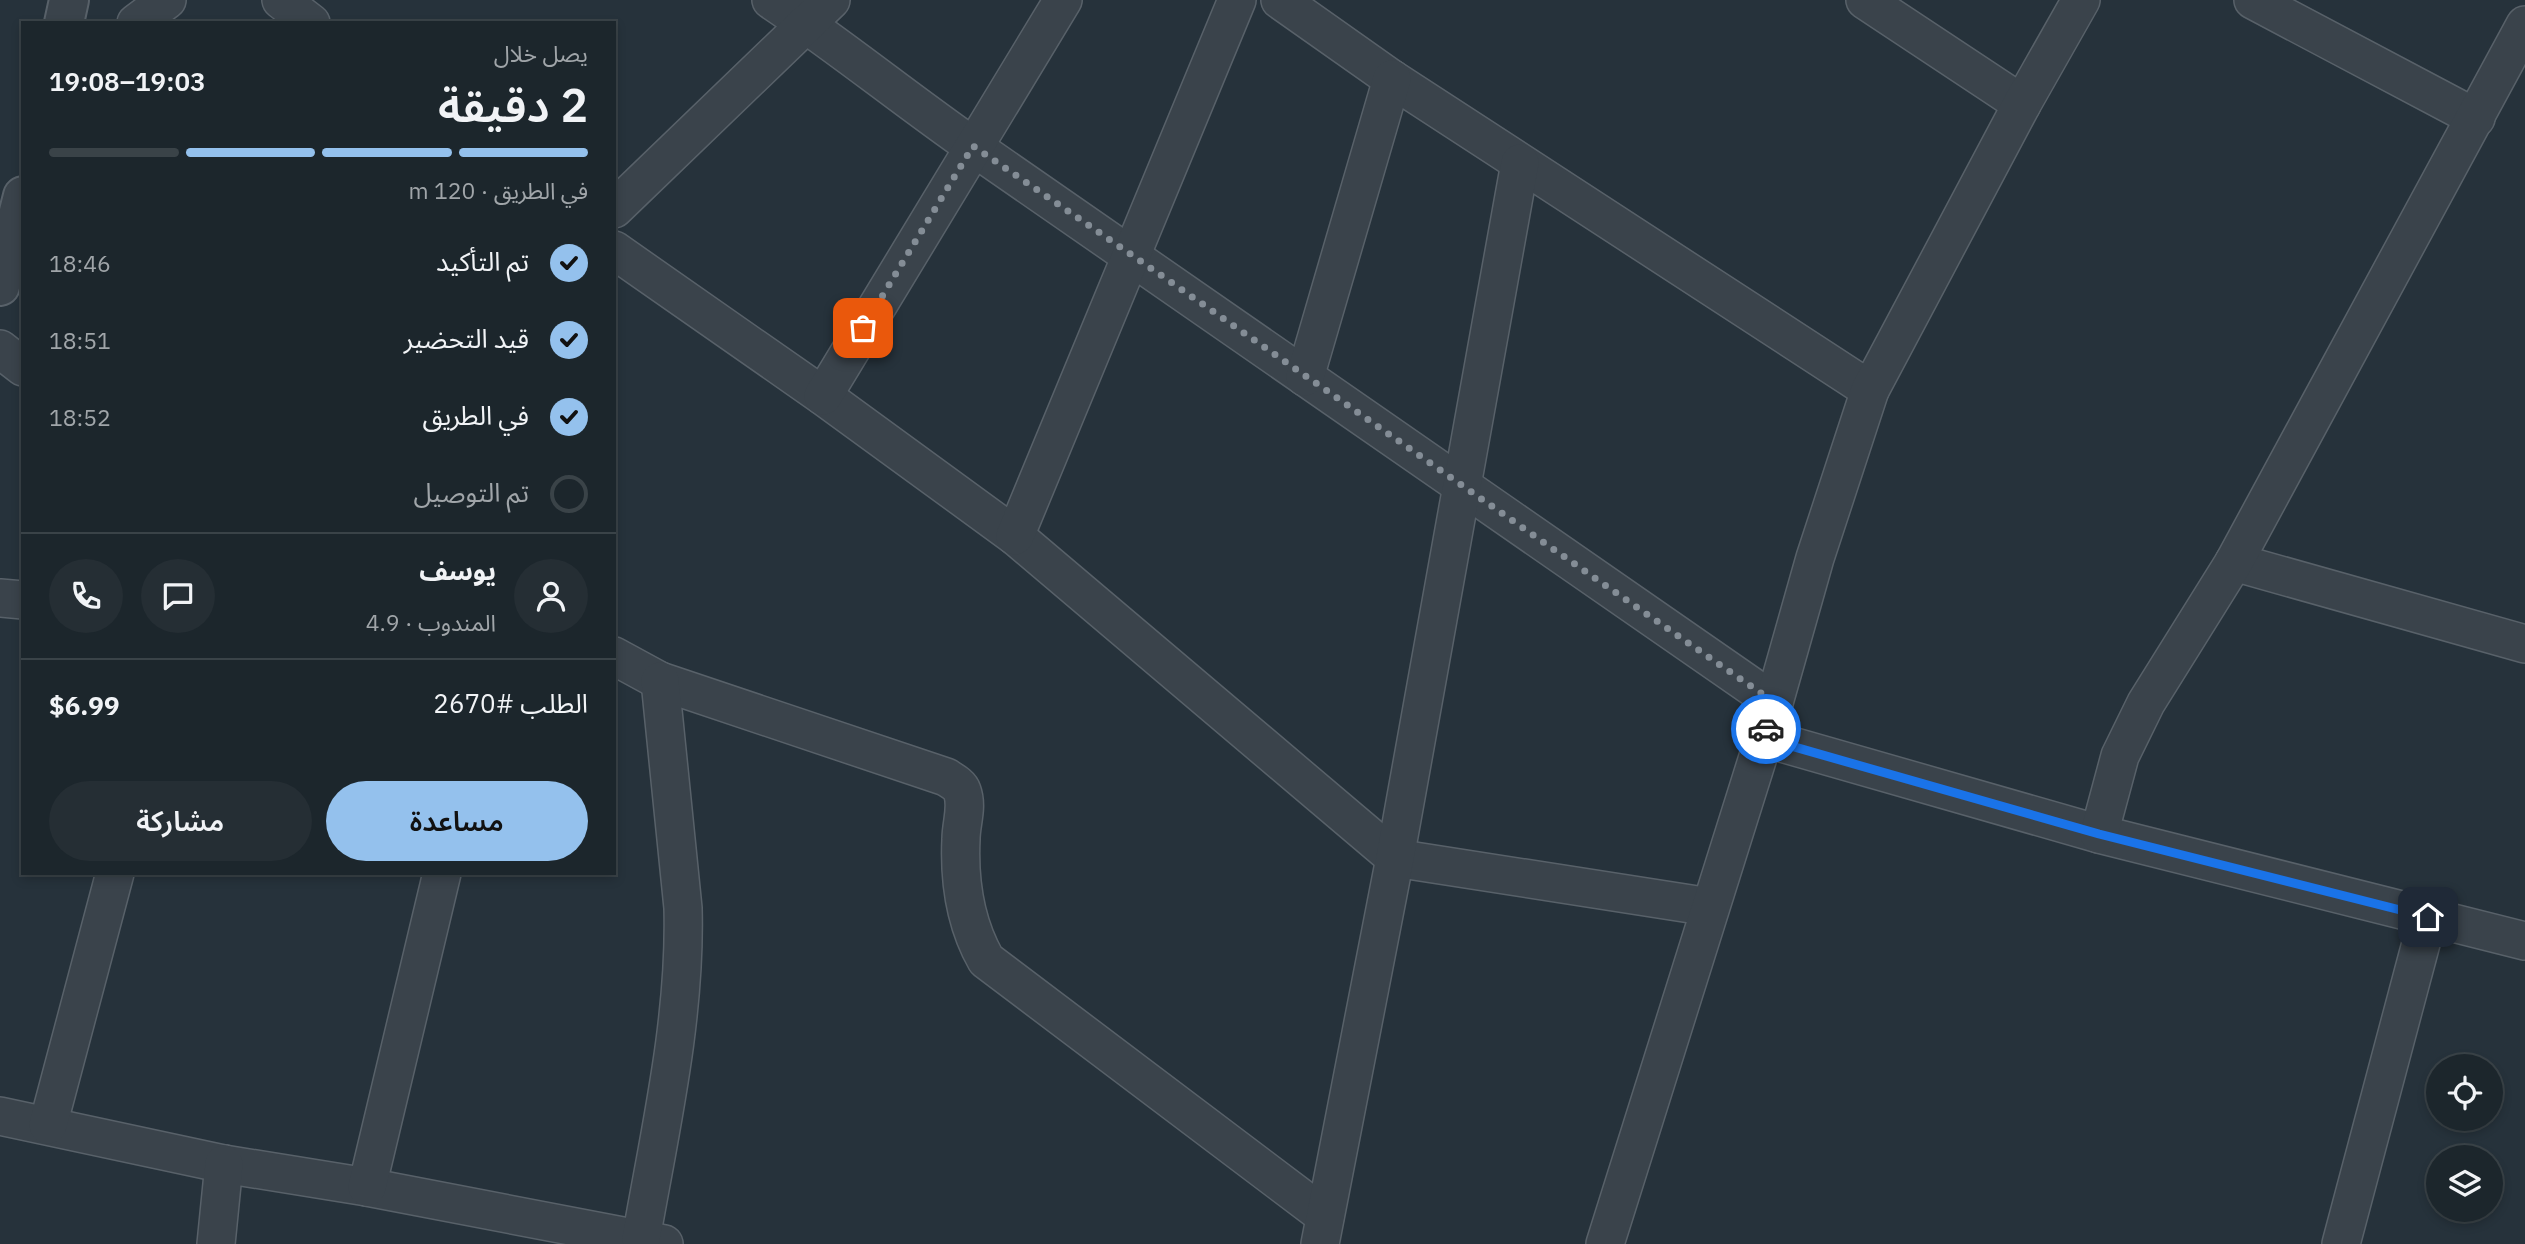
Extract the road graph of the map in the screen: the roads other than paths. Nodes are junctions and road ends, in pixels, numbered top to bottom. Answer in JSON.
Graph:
{"nodes":[{"id":1,"x":167,"y":0,"type":"edge"},
{"id":2,"x":281,"y":0,"type":"edge"},
{"id":3,"x":771,"y":0,"type":"edge"},
{"id":4,"x":1063,"y":0,"type":"edge"},
{"id":5,"x":1237,"y":0,"type":"edge"},
{"id":6,"x":1280,"y":0,"type":"edge"},
{"id":7,"x":1866,"y":0,"type":"edge"},
{"id":8,"x":2081,"y":0,"type":"edge"},
{"id":9,"x":2253,"y":0,"type":"edge"},
{"id":10,"x":819,"y":12,"type":"edge"},
{"id":11,"x":139,"y":21,"type":"edge"},
{"id":12,"x":308,"y":21,"type":"edge"},
{"id":13,"x":2525,"y":25,"type":"edge"},
{"id":14,"x":1392,"y":79,"type":"junction"},
{"id":15,"x":2022,"y":104,"type":"junction"},
{"id":16,"x":2476,"y":118,"type":"junction"},
{"id":17,"x":973,"y":146,"type":"junction"},
{"id":18,"x":1520,"y":163,"type":"junction"},
{"id":19,"x":21,"y":204,"type":"edge"},
{"id":20,"x":616,"y":207,"type":"edge"},
{"id":21,"x":616,"y":251,"type":"edge"},
{"id":22,"x":1130,"y":253,"type":"junction"},
{"id":23,"x":0,"y":286,"type":"edge"},
{"id":24,"x":0,"y":349,"type":"edge"},
{"id":25,"x":21,"y":365,"type":"edge"},
{"id":26,"x":1305,"y":377,"type":"junction"},
{"id":27,"x":1870,"y":390,"type":"junction"},
{"id":28,"x":822,"y":396,"type":"junction"},
{"id":29,"x":1461,"y":487,"type":"junction"},
{"id":30,"x":1015,"y":536,"type":"junction"},
{"id":31,"x":2234,"y":562,"type":"junction"},
{"id":32,"x":0,"y":598,"type":"edge"},
{"id":33,"x":21,"y":600,"type":"edge"},
{"id":34,"x":2525,"y":644,"type":"edge"},
{"id":35,"x":616,"y":657,"type":"edge"},
{"id":36,"x":660,"y":681,"type":"junction"},
{"id":37,"x":1774,"y":702,"type":"junction"},
{"id":38,"x":1763,"y":738,"type":"junction"},
{"id":39,"x":2099,"y":834,"type":"junction"},
{"id":40,"x":1395,"y":858,"type":"junction"},
{"id":41,"x":113,"y":875,"type":"edge"},
{"id":42,"x":442,"y":875,"type":"edge"},
{"id":43,"x":1710,"y":907,"type":"junction"},
{"id":44,"x":2428,"y":917,"type":"junction"},
{"id":45,"x":2525,"y":941,"type":"edge"},
{"id":46,"x":0,"y":1116,"type":"edge"},
{"id":47,"x":48,"y":1125,"type":"junction"},
{"id":48,"x":224,"y":1164,"type":"junction"},
{"id":49,"x":367,"y":1187,"type":"junction"},
{"id":50,"x":1323,"y":1230,"type":"edge"},
{"id":51,"x":652,"y":1242,"type":"edge"},
{"id":52,"x":216,"y":1244,"type":"edge"},
{"id":53,"x":1605,"y":1244,"type":"edge"},
{"id":54,"x":2341,"y":1244,"type":"edge"}],
"edges":[{"from":1,"to":11,"type":"street"},
{"from":2,"to":12,"type":"street"},
{"from":3,"to":10,"type":"street"},
{"from":4,"to":17,"type":"street"},
{"from":5,"to":22,"type":"street"},
{"from":6,"to":14,"type":"street"},
{"from":7,"to":15,"type":"street"},
{"from":8,"to":15,"type":"street"},
{"from":9,"to":16,"type":"street"},
{"from":10,"to":17,"type":"street"},
{"from":10,"to":20,"type":"street"},
{"from":13,"to":16,"type":"street"},
{"from":14,"to":18,"type":"street"},
{"from":14,"to":26,"type":"street"},
{"from":15,"to":27,"type":"street"},
{"from":16,"to":31,"type":"street"},
{"from":17,"to":22,"type":"street"},
{"from":17,"to":28,"type":"street"},
{"from":18,"to":27,"type":"street"},
{"from":18,"to":29,"type":"street"},
{"from":19,"to":23,"type":"street"},
{"from":21,"to":28,"type":"street"},
{"from":22,"to":26,"type":"street"},
{"from":22,"to":30,"type":"street"},
{"from":24,"to":25,"type":"street"},
{"from":26,"to":29,"type":"street"},
{"from":27,"to":37,"type":"street"},
{"from":28,"to":30,"type":"street"},
{"from":29,"to":37,"type":"street"},
{"from":29,"to":40,"type":"street"},
{"from":30,"to":40,"type":"street"},
{"from":31,"to":34,"type":"street"},
{"from":31,"to":39,"type":"street"},
{"from":32,"to":33,"type":"street"},
{"from":35,"to":36,"type":"street"},
{"from":36,"to":50,"type":"street"},
{"from":36,"to":51,"type":"street"},
{"from":37,"to":38,"type":"street"},
{"from":38,"to":39,"type":"street"},
{"from":38,"to":43,"type":"street"},
{"from":39,"to":44,"type":"street"},
{"from":40,"to":43,"type":"street"},
{"from":40,"to":50,"type":"street"},
{"from":41,"to":47,"type":"street"},
{"from":42,"to":49,"type":"street"},
{"from":43,"to":53,"type":"street"},
{"from":44,"to":45,"type":"street"},
{"from":44,"to":54,"type":"street"},
{"from":46,"to":47,"type":"street"},
{"from":47,"to":48,"type":"street"},
{"from":48,"to":49,"type":"street"},
{"from":48,"to":52,"type":"street"},
{"from":49,"to":51,"type":"street"}]}
